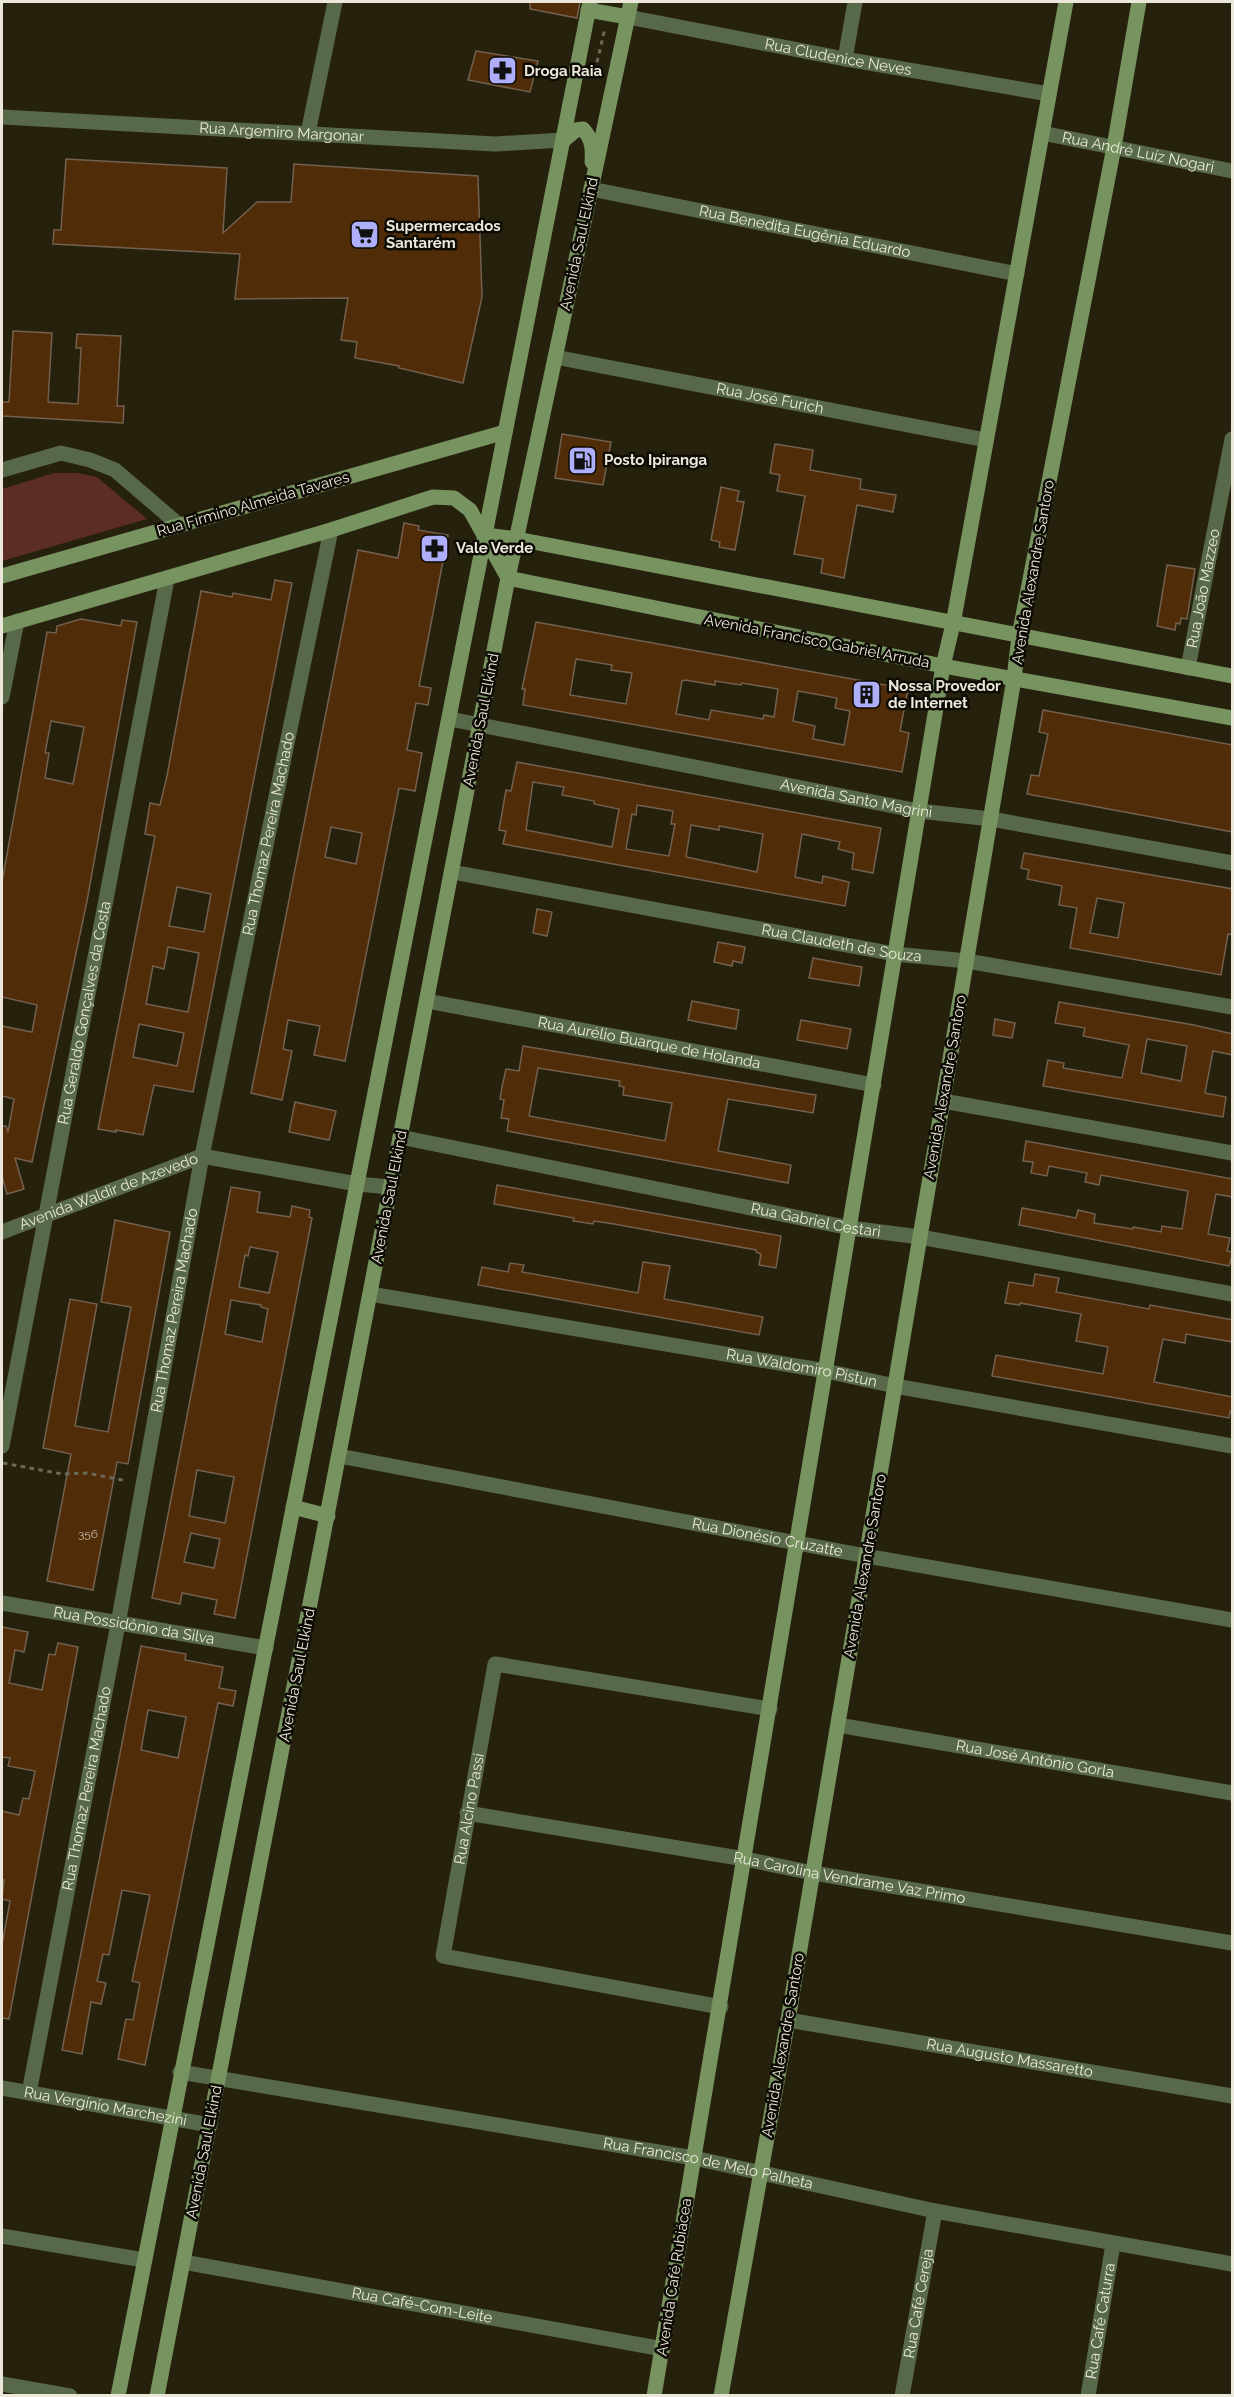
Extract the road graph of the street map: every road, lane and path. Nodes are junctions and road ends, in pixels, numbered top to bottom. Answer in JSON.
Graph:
{"nodes":[{"id":1,"x":335,"y":2,"type":"edge"},
{"id":2,"x":631,"y":2,"type":"edge"},
{"id":3,"x":855,"y":2,"type":"edge"},
{"id":4,"x":1066,"y":2,"type":"edge"},
{"id":5,"x":1139,"y":2,"type":"edge"},
{"id":6,"x":589,"y":6,"type":"edge"},
{"id":7,"x":628,"y":17,"type":"junction"},
{"id":8,"x":845,"y":59,"type":"junction"},
{"id":9,"x":1049,"y":94,"type":"junction"},
{"id":10,"x":2,"y":117,"type":"edge"},
{"id":11,"x":308,"y":133,"type":"junction"},
{"id":12,"x":1042,"y":133,"type":"junction"},
{"id":13,"x":564,"y":140,"type":"junction"},
{"id":14,"x":1114,"y":147,"type":"junction"},
{"id":15,"x":1233,"y":171,"type":"edge"},
{"id":16,"x":591,"y":189,"type":"junction"},
{"id":17,"x":1017,"y":274,"type":"junction"},
{"id":18,"x":555,"y":357,"type":"junction"},
{"id":19,"x":505,"y":432,"type":"junction"},
{"id":20,"x":1233,"y":439,"type":"edge"},
{"id":21,"x":986,"y":440,"type":"junction"},
{"id":22,"x":2,"y":470,"type":"edge"},
{"id":23,"x":179,"y":525,"type":"junction"},
{"id":24,"x":331,"y":530,"type":"junction"},
{"id":25,"x":485,"y":535,"type":"junction"},
{"id":26,"x":517,"y":539,"type":"junction"},
{"id":27,"x":2,"y":576,"type":"edge"},
{"id":28,"x":508,"y":578,"type":"junction"},
{"id":29,"x":167,"y":579,"type":"junction"},
{"id":30,"x":17,"y":621,"type":"junction"},
{"id":31,"x":953,"y":624,"type":"junction"},
{"id":32,"x":2,"y":626,"type":"edge"},
{"id":33,"x":1019,"y":636,"type":"junction"},
{"id":34,"x":943,"y":666,"type":"junction"},
{"id":35,"x":1188,"y":668,"type":"junction"},
{"id":36,"x":1233,"y":676,"type":"edge"},
{"id":37,"x":1014,"y":679,"type":"junction"},
{"id":38,"x":2,"y":697,"type":"edge"},
{"id":39,"x":1233,"y":718,"type":"edge"},
{"id":40,"x":450,"y":719,"type":"junction"},
{"id":41,"x":480,"y":726,"type":"junction"},
{"id":42,"x":919,"y":811,"type":"junction"},
{"id":43,"x":991,"y":819,"type":"junction"},
{"id":44,"x":1233,"y":862,"type":"edge"},
{"id":45,"x":452,"y":872,"type":"junction"},
{"id":46,"x":896,"y":954,"type":"junction"},
{"id":47,"x":967,"y":961,"type":"junction"},
{"id":48,"x":427,"y":1001,"type":"junction"},
{"id":49,"x":1233,"y":1007,"type":"edge"},
{"id":50,"x":874,"y":1085,"type":"junction"},
{"id":51,"x":943,"y":1101,"type":"junction"},
{"id":52,"x":400,"y":1137,"type":"junction"},
{"id":53,"x":1233,"y":1153,"type":"edge"},
{"id":54,"x":202,"y":1156,"type":"junction"},
{"id":55,"x":357,"y":1184,"type":"junction"},
{"id":56,"x":391,"y":1187,"type":"junction"},
{"id":57,"x":46,"y":1214,"type":"junction"},
{"id":58,"x":850,"y":1228,"type":"junction"},
{"id":59,"x":2,"y":1232,"type":"edge"},
{"id":60,"x":920,"y":1237,"type":"junction"},
{"id":61,"x":370,"y":1294,"type":"junction"},
{"id":62,"x":1233,"y":1294,"type":"edge"},
{"id":63,"x":826,"y":1371,"type":"junction"},
{"id":64,"x":895,"y":1386,"type":"junction"},
{"id":65,"x":2,"y":1446,"type":"edge"},
{"id":66,"x":1233,"y":1446,"type":"edge"},
{"id":67,"x":339,"y":1456,"type":"junction"},
{"id":68,"x":2,"y":1462,"type":"edge"},
{"id":69,"x":143,"y":1485,"type":"junction"},
{"id":70,"x":293,"y":1507,"type":"junction"},
{"id":71,"x":327,"y":1516,"type":"junction"},
{"id":72,"x":798,"y":1542,"type":"junction"},
{"id":73,"x":866,"y":1556,"type":"junction"},
{"id":74,"x":2,"y":1603,"type":"edge"},
{"id":75,"x":1233,"y":1620,"type":"edge"},
{"id":76,"x":118,"y":1624,"type":"junction"},
{"id":77,"x":266,"y":1648,"type":"junction"},
{"id":78,"x":770,"y":1709,"type":"junction"},
{"id":79,"x":838,"y":1725,"type":"junction"},
{"id":80,"x":1233,"y":1793,"type":"edge"},
{"id":81,"x":467,"y":1813,"type":"junction"},
{"id":82,"x":745,"y":1859,"type":"junction"},
{"id":83,"x":813,"y":1874,"type":"junction"},
{"id":84,"x":1233,"y":1944,"type":"edge"},
{"id":85,"x":721,"y":2007,"type":"junction"},
{"id":86,"x":788,"y":2020,"type":"junction"},
{"id":87,"x":180,"y":2072,"type":"junction"},
{"id":88,"x":219,"y":2078,"type":"junction"},
{"id":89,"x":2,"y":2088,"type":"edge"},
{"id":90,"x":29,"y":2093,"type":"junction"},
{"id":91,"x":1233,"y":2097,"type":"edge"},
{"id":92,"x":171,"y":2119,"type":"junction"},
{"id":93,"x":210,"y":2126,"type":"junction"},
{"id":94,"x":694,"y":2158,"type":"junction"},
{"id":95,"x":761,"y":2173,"type":"junction"},
{"id":96,"x":935,"y":2211,"type":"junction"},
{"id":97,"x":2,"y":2236,"type":"edge"},
{"id":98,"x":1113,"y":2244,"type":"junction"},
{"id":99,"x":144,"y":2260,"type":"junction"},
{"id":100,"x":183,"y":2262,"type":"junction"},
{"id":101,"x":1233,"y":2265,"type":"edge"},
{"id":102,"x":663,"y":2349,"type":"junction"},
{"id":103,"x":2,"y":2384,"type":"edge"},
{"id":104,"x":70,"y":2396,"type":"edge"},
{"id":105,"x":117,"y":2396,"type":"edge"},
{"id":106,"x":157,"y":2396,"type":"edge"},
{"id":107,"x":654,"y":2396,"type":"edge"},
{"id":108,"x":722,"y":2396,"type":"edge"},
{"id":109,"x":902,"y":2396,"type":"edge"},
{"id":110,"x":1088,"y":2396,"type":"edge"}],
"edges":[{"from":1,"to":11,"type":"street"},
{"from":2,"to":7,"type":"main road","name":"Avenida Saul Elkind"},
{"from":3,"to":8,"type":"street"},
{"from":4,"to":9,"type":"main road"},
{"from":5,"to":14,"type":"main road","name":"Avenida Alexandre Santoro"},
{"from":6,"to":7,"type":"main road"},
{"from":6,"to":13,"type":"main road","name":"Avenida Saul Elkind"},
{"from":7,"to":8,"type":"street","name":"Rua Cludenice Neves"},
{"from":7,"to":16,"type":"main road","name":"Avenida Saul Elkind"},
{"from":8,"to":9,"type":"street","name":"Rua Cludenice Neves"},
{"from":9,"to":12,"type":"main road"},
{"from":10,"to":11,"type":"street","name":"Rua Argemiro Margonar"},
{"from":11,"to":13,"type":"street","name":"Rua Argemiro Margonar"},
{"from":12,"to":14,"type":"street","name":"Rua André Luíz Nogari"},
{"from":12,"to":17,"type":"main road"},
{"from":13,"to":16,"type":"main road"},
{"from":13,"to":19,"type":"main road","name":"Avenida Saul Elkind"},
{"from":14,"to":15,"type":"street","name":"Rua André Luíz Nogari"},
{"from":14,"to":33,"type":"main road","name":"Avenida Alexandre Santoro"},
{"from":16,"to":17,"type":"street","name":"Rua Benedita Eugênia Eduardo"},
{"from":16,"to":18,"type":"main road","name":"Avenida Saul Elkind"},
{"from":17,"to":21,"type":"main road"},
{"from":18,"to":21,"type":"street","name":"Rua José Furich"},
{"from":18,"to":26,"type":"main road","name":"Avenida Saul Elkind"},
{"from":19,"to":23,"type":"main road","name":"Rua Firmino Almeida Tavares"},
{"from":19,"to":25,"type":"main road","name":"Avenida Saul Elkind"},
{"from":20,"to":35,"type":"street","name":"Rua João Mazzeo"},
{"from":21,"to":31,"type":"main road"},
{"from":22,"to":23,"type":"street"},
{"from":23,"to":27,"type":"main road","name":"Rua Firmino Almeida Tavares"},
{"from":24,"to":25,"type":"main road"},
{"from":24,"to":29,"type":"main road"},
{"from":24,"to":54,"type":"street","name":"Rua Thomaz Pereira Machado"},
{"from":25,"to":26,"type":"main road"},
{"from":25,"to":28,"type":"main road"},
{"from":25,"to":40,"type":"main road","name":"Avenida Saul Elkind"},
{"from":26,"to":28,"type":"main road","name":"Avenida Saul Elkind"},
{"from":26,"to":31,"type":"main road"},
{"from":28,"to":34,"type":"main road","name":"Avenida Francisco Gabriel Arruda"},
{"from":28,"to":41,"type":"main road","name":"Avenida Saul Elkind"},
{"from":29,"to":30,"type":"main road"},
{"from":29,"to":57,"type":"street","name":"Rua Geraldo Gonçalves da Costa"},
{"from":30,"to":32,"type":"main road"},
{"from":30,"to":38,"type":"street"},
{"from":31,"to":33,"type":"main road"},
{"from":31,"to":34,"type":"main road"},
{"from":33,"to":35,"type":"main road"},
{"from":33,"to":37,"type":"main road","name":"Avenida Alexandre Santoro"},
{"from":34,"to":37,"type":"main road","name":"Avenida Francisco Gabriel Arruda"},
{"from":34,"to":42,"type":"main road"},
{"from":35,"to":36,"type":"main road"},
{"from":37,"to":39,"type":"main road","name":"Avenida Francisco Gabriel Arruda"},
{"from":37,"to":43,"type":"main road","name":"Avenida Alexandre Santoro"},
{"from":40,"to":41,"type":"street","name":"Avenida Santo Magrini"},
{"from":40,"to":55,"type":"main road","name":"Avenida Saul Elkind"},
{"from":41,"to":42,"type":"street","name":"Avenida Santo Magrini"},
{"from":41,"to":45,"type":"main road","name":"Avenida Saul Elkind"},
{"from":42,"to":43,"type":"street","name":"Avenida Santo Magrini"},
{"from":42,"to":46,"type":"main road"},
{"from":43,"to":44,"type":"street","name":"Avenida Santo Magrini"},
{"from":43,"to":47,"type":"main road","name":"Avenida Alexandre Santoro"},
{"from":45,"to":46,"type":"street","name":"Rua Claudeth de Souza"},
{"from":45,"to":48,"type":"main road","name":"Avenida Saul Elkind"},
{"from":46,"to":47,"type":"street","name":"Rua Claudeth de Souza"},
{"from":46,"to":50,"type":"main road"},
{"from":47,"to":49,"type":"street","name":"Rua Claudeth de Souza"},
{"from":47,"to":51,"type":"main road","name":"Avenida Alexandre Santoro"},
{"from":48,"to":50,"type":"street","name":"Rua Aurélio Buarque de Holanda"},
{"from":48,"to":52,"type":"main road","name":"Avenida Saul Elkind"},
{"from":50,"to":58,"type":"main road"},
{"from":51,"to":53,"type":"street"},
{"from":51,"to":60,"type":"main road","name":"Avenida Alexandre Santoro"},
{"from":52,"to":56,"type":"main road","name":"Avenida Saul Elkind"},
{"from":52,"to":58,"type":"street","name":"Rua Gabriel Cestari"},
{"from":54,"to":55,"type":"street","name":"Avenida Waldir de Azevedo"},
{"from":54,"to":57,"type":"street","name":"Avenida Waldir de Azevedo"},
{"from":54,"to":69,"type":"street","name":"Rua Thomaz Pereira Machado"},
{"from":55,"to":56,"type":"street","name":"Avenida Waldir de Azevedo"},
{"from":55,"to":70,"type":"main road","name":"Avenida Saul Elkind"},
{"from":56,"to":61,"type":"main road","name":"Avenida Saul Elkind"},
{"from":57,"to":59,"type":"street","name":"Avenida Waldir de Azevedo"},
{"from":57,"to":65,"type":"street","name":"Rua Geraldo Gonçalves da Costa"},
{"from":58,"to":60,"type":"street","name":"Rua Gabriel Cestari"},
{"from":58,"to":63,"type":"main road"},
{"from":60,"to":62,"type":"street","name":"Rua Gabriel Cestari"},
{"from":60,"to":64,"type":"main road","name":"Avenida Alexandre Santoro"},
{"from":61,"to":63,"type":"street","name":"Rua Waldomiro Pistun"},
{"from":61,"to":67,"type":"main road","name":"Avenida Saul Elkind"},
{"from":63,"to":64,"type":"street","name":"Rua Waldomiro Pistun"},
{"from":63,"to":72,"type":"main road"},
{"from":64,"to":66,"type":"street","name":"Rua Waldomiro Pistun"},
{"from":64,"to":73,"type":"main road","name":"Avenida Alexandre Santoro"},
{"from":67,"to":71,"type":"main road","name":"Avenida Saul Elkind"},
{"from":67,"to":72,"type":"street","name":"Rua Dionésio Cruzatte"},
{"from":68,"to":69,"type":"path"},
{"from":69,"to":76,"type":"street","name":"Rua Thomaz Pereira Machado"},
{"from":70,"to":71,"type":"main road"},
{"from":70,"to":77,"type":"main road","name":"Avenida Saul Elkind"},
{"from":71,"to":88,"type":"main road","name":"Avenida Saul Elkind"},
{"from":72,"to":73,"type":"street","name":"Rua Dionésio Cruzatte"},
{"from":72,"to":78,"type":"main road"},
{"from":73,"to":75,"type":"street","name":"Rua Dionésio Cruzatte"},
{"from":73,"to":79,"type":"main road","name":"Avenida Alexandre Santoro"},
{"from":74,"to":76,"type":"street","name":"Rua Possidônio da Silva"},
{"from":76,"to":77,"type":"street","name":"Rua Possidônio da Silva"},
{"from":76,"to":90,"type":"street","name":"Rua Thomaz Pereira Machado"},
{"from":77,"to":87,"type":"main road","name":"Avenida Saul Elkind"},
{"from":78,"to":81,"type":"street","name":"Rua Alcino Passi"},
{"from":78,"to":82,"type":"main road"},
{"from":79,"to":80,"type":"street","name":"Rua José Antônio Gorla"},
{"from":79,"to":83,"type":"main road","name":"Avenida Alexandre Santoro"},
{"from":81,"to":82,"type":"street","name":"Rua Carolina Vendrame Vaz Primo"},
{"from":81,"to":85,"type":"street","name":"Rua Alcino Passi"},
{"from":82,"to":83,"type":"street","name":"Rua Carolina Vendrame Vaz Primo"},
{"from":82,"to":85,"type":"main road"},
{"from":83,"to":84,"type":"street","name":"Rua Carolina Vendrame Vaz Primo"},
{"from":83,"to":86,"type":"main road","name":"Avenida Alexandre Santoro"},
{"from":85,"to":94,"type":"main road"},
{"from":86,"to":91,"type":"street","name":"Rua Augusto Massaretto"},
{"from":86,"to":95,"type":"main road","name":"Avenida Alexandre Santoro"},
{"from":87,"to":88,"type":"street","name":"Rua Francisco de Melo Palheta"},
{"from":87,"to":92,"type":"main road","name":"Avenida Saul Elkind"},
{"from":88,"to":93,"type":"main road","name":"Avenida Saul Elkind"},
{"from":88,"to":94,"type":"street","name":"Rua Francisco de Melo Palheta"},
{"from":89,"to":90,"type":"street","name":"Rua Vergínio Marchezini"},
{"from":90,"to":92,"type":"street","name":"Rua Vergínio Marchezini"},
{"from":92,"to":93,"type":"street","name":"Rua Vergínio Marchezini"},
{"from":92,"to":99,"type":"main road","name":"Avenida Saul Elkind"},
{"from":93,"to":100,"type":"main road","name":"Avenida Saul Elkind"},
{"from":94,"to":95,"type":"street","name":"Rua Francisco de Melo Palheta"},
{"from":94,"to":102,"type":"main road","name":"Avenida Café Rubiácea"},
{"from":95,"to":96,"type":"street","name":"Rua Francisco de Melo Palheta"},
{"from":95,"to":108,"type":"main road"},
{"from":96,"to":98,"type":"street","name":"Rua Francisco de Melo Palheta"},
{"from":96,"to":109,"type":"street","name":"Rua Café Cereja"},
{"from":97,"to":99,"type":"street"},
{"from":98,"to":101,"type":"street","name":"Rua Francisco de Melo Palheta"},
{"from":98,"to":110,"type":"street","name":"Rua Café Caturra"},
{"from":99,"to":105,"type":"main road","name":"Avenida Saul Elkind"},
{"from":100,"to":102,"type":"street","name":"Rua Café-Com-Leite"},
{"from":100,"to":106,"type":"main road","name":"Avenida Saul Elkind"},
{"from":102,"to":107,"type":"main road","name":"Avenida Café Rubiácea"},
{"from":103,"to":104,"type":"street"}]}
